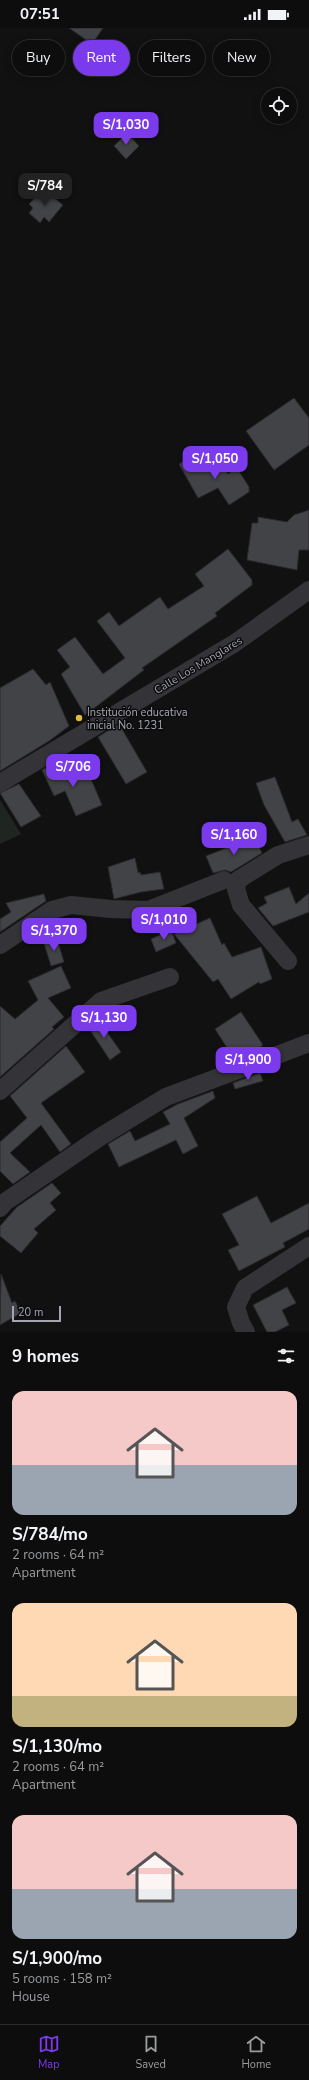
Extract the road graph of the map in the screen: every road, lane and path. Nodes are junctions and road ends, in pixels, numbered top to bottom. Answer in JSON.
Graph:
{"nodes":[{"id":1,"x":309,"y":590,"type":"edge"},
{"id":2,"x":0,"y":783,"type":"edge"},
{"id":3,"x":309,"y":845,"type":"edge"},
{"id":4,"x":224,"y":880,"type":"dead end"},
{"id":5,"x":0,"y":945,"type":"edge"},
{"id":6,"x":288,"y":961,"type":"dead end"},
{"id":7,"x":170,"y":977,"type":"dead end"},
{"id":8,"x":309,"y":1042,"type":"edge"},
{"id":9,"x":0,"y":1092,"type":"edge"},
{"id":10,"x":0,"y":1208,"type":"edge"},
{"id":11,"x":309,"y":1246,"type":"edge"},
{"id":12,"x":246,"y":1332,"type":"edge"}],
"edges":[{"from":1,"to":2,"type":"street","name":"Calle Los Manglares"},
{"from":3,"to":6,"type":"street"},
{"from":4,"to":5,"type":"street"},
{"from":7,"to":9,"type":"street"},
{"from":8,"to":10,"type":"street"},
{"from":11,"to":12,"type":"street"}]}
